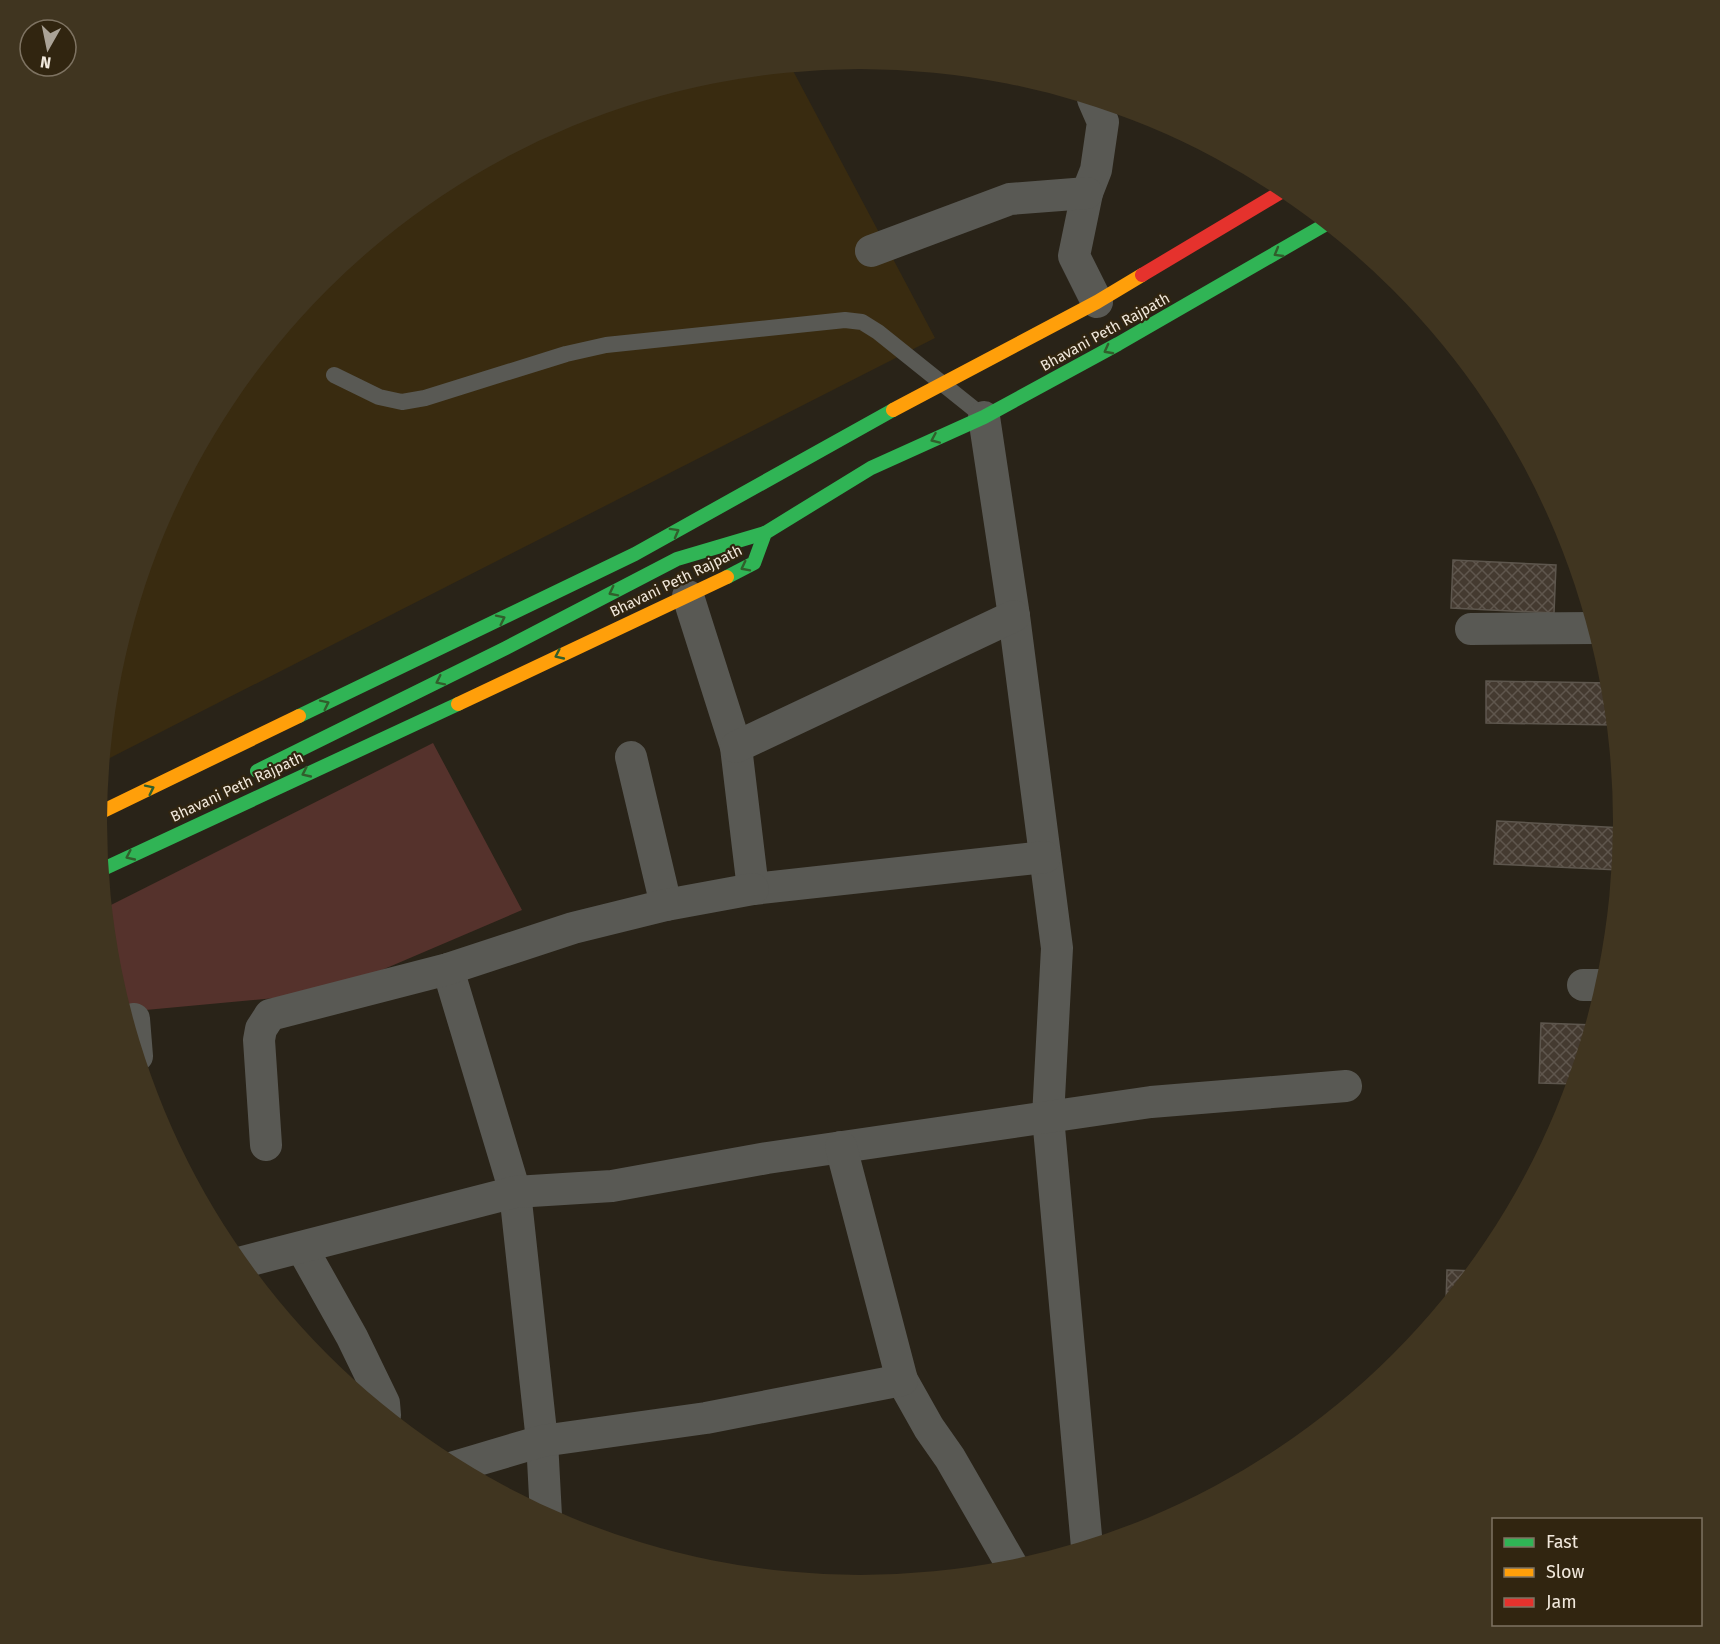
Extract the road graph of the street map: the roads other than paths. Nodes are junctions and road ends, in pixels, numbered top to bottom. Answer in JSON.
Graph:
{"nodes":[{"id":1,"x":1097,"y":107,"type":"edge"},
{"id":2,"x":1087,"y":194,"type":"junction"},
{"id":3,"x":1276,"y":195,"type":"edge"},
{"id":4,"x":1321,"y":227,"type":"edge"},
{"id":5,"x":871,"y":251,"type":"dead end"},
{"id":6,"x":1097,"y":302,"type":"junction"},
{"id":7,"x":334,"y":375,"type":"dead end"},
{"id":8,"x":942,"y":383,"type":"junction"},
{"id":9,"x":984,"y":417,"type":"junction"},
{"id":10,"x":765,"y":533,"type":"junction"},
{"id":11,"x":688,"y":596,"type":"junction"},
{"id":12,"x":1014,"y":616,"type":"junction"},
{"id":13,"x":1587,"y":628,"type":"edge"},
{"id":14,"x":1471,"y":629,"type":"dead end"},
{"id":15,"x":736,"y":747,"type":"junction"},
{"id":16,"x":631,"y":757,"type":"dead end"},
{"id":17,"x":241,"y":779,"type":"dead end"},
{"id":18,"x":108,"y":809,"type":"edge"},
{"id":19,"x":1045,"y":857,"type":"junction"},
{"id":20,"x":109,"y":866,"type":"edge"},
{"id":21,"x":753,"y":889,"type":"junction"},
{"id":22,"x":666,"y":905,"type":"junction"},
{"id":23,"x":448,"y":969,"type":"junction"},
{"id":24,"x":1346,"y":1086,"type":"dead end"},
{"id":25,"x":1048,"y":1117,"type":"junction"},
{"id":26,"x":266,"y":1144,"type":"dead end"},
{"id":27,"x":841,"y":1147,"type":"junction"},
{"id":28,"x":515,"y":1192,"type":"junction"},
{"id":29,"x":302,"y":1248,"type":"junction"},
{"id":30,"x":249,"y":1261,"type":"edge"},
{"id":31,"x":902,"y":1380,"type":"junction"},
{"id":32,"x":384,"y":1404,"type":"edge"},
{"id":33,"x":542,"y":1441,"type":"junction"},
{"id":34,"x":466,"y":1463,"type":"edge"},
{"id":35,"x":545,"y":1506,"type":"edge"},
{"id":36,"x":1086,"y":1540,"type":"edge"},
{"id":37,"x":1009,"y":1560,"type":"edge"}],
"edges":[{"from":1,"to":2,"type":"street"},
{"from":2,"to":5,"type":"street"},
{"from":2,"to":6,"type":"street"},
{"from":3,"to":6,"type":"main road"},
{"from":4,"to":9,"type":"main road","name":"Bhavani Peth Rajpath","one_way":true},
{"from":6,"to":8,"type":"main road"},
{"from":7,"to":8,"type":"lane"},
{"from":8,"to":9,"type":"lane"},
{"from":18,"to":8,"type":"main road","one_way":true},
{"from":9,"to":10,"type":"main road","name":"Bhavani Peth Rajpath","one_way":true},
{"from":9,"to":12,"type":"street"},
{"from":10,"to":11,"type":"main road","name":"Bhavani Peth Rajpath","one_way":true},
{"from":10,"to":17,"type":"main road","one_way":true},
{"from":11,"to":15,"type":"street"},
{"from":11,"to":20,"type":"main road","name":"Bhavani Peth Rajpath","one_way":true},
{"from":12,"to":15,"type":"street"},
{"from":12,"to":19,"type":"street"},
{"from":13,"to":14,"type":"street"},
{"from":15,"to":21,"type":"street"},
{"from":16,"to":22,"type":"street"},
{"from":19,"to":21,"type":"street"},
{"from":19,"to":25,"type":"street"},
{"from":21,"to":22,"type":"street"},
{"from":22,"to":23,"type":"street"},
{"from":23,"to":26,"type":"street"},
{"from":23,"to":28,"type":"street"},
{"from":24,"to":25,"type":"street"},
{"from":25,"to":27,"type":"street"},
{"from":25,"to":36,"type":"street"},
{"from":27,"to":28,"type":"street"},
{"from":27,"to":31,"type":"street"},
{"from":28,"to":29,"type":"street"},
{"from":28,"to":33,"type":"street"},
{"from":29,"to":30,"type":"street"},
{"from":29,"to":32,"type":"street"},
{"from":31,"to":33,"type":"street"},
{"from":31,"to":37,"type":"street"},
{"from":33,"to":34,"type":"street"},
{"from":33,"to":35,"type":"street"}]}
